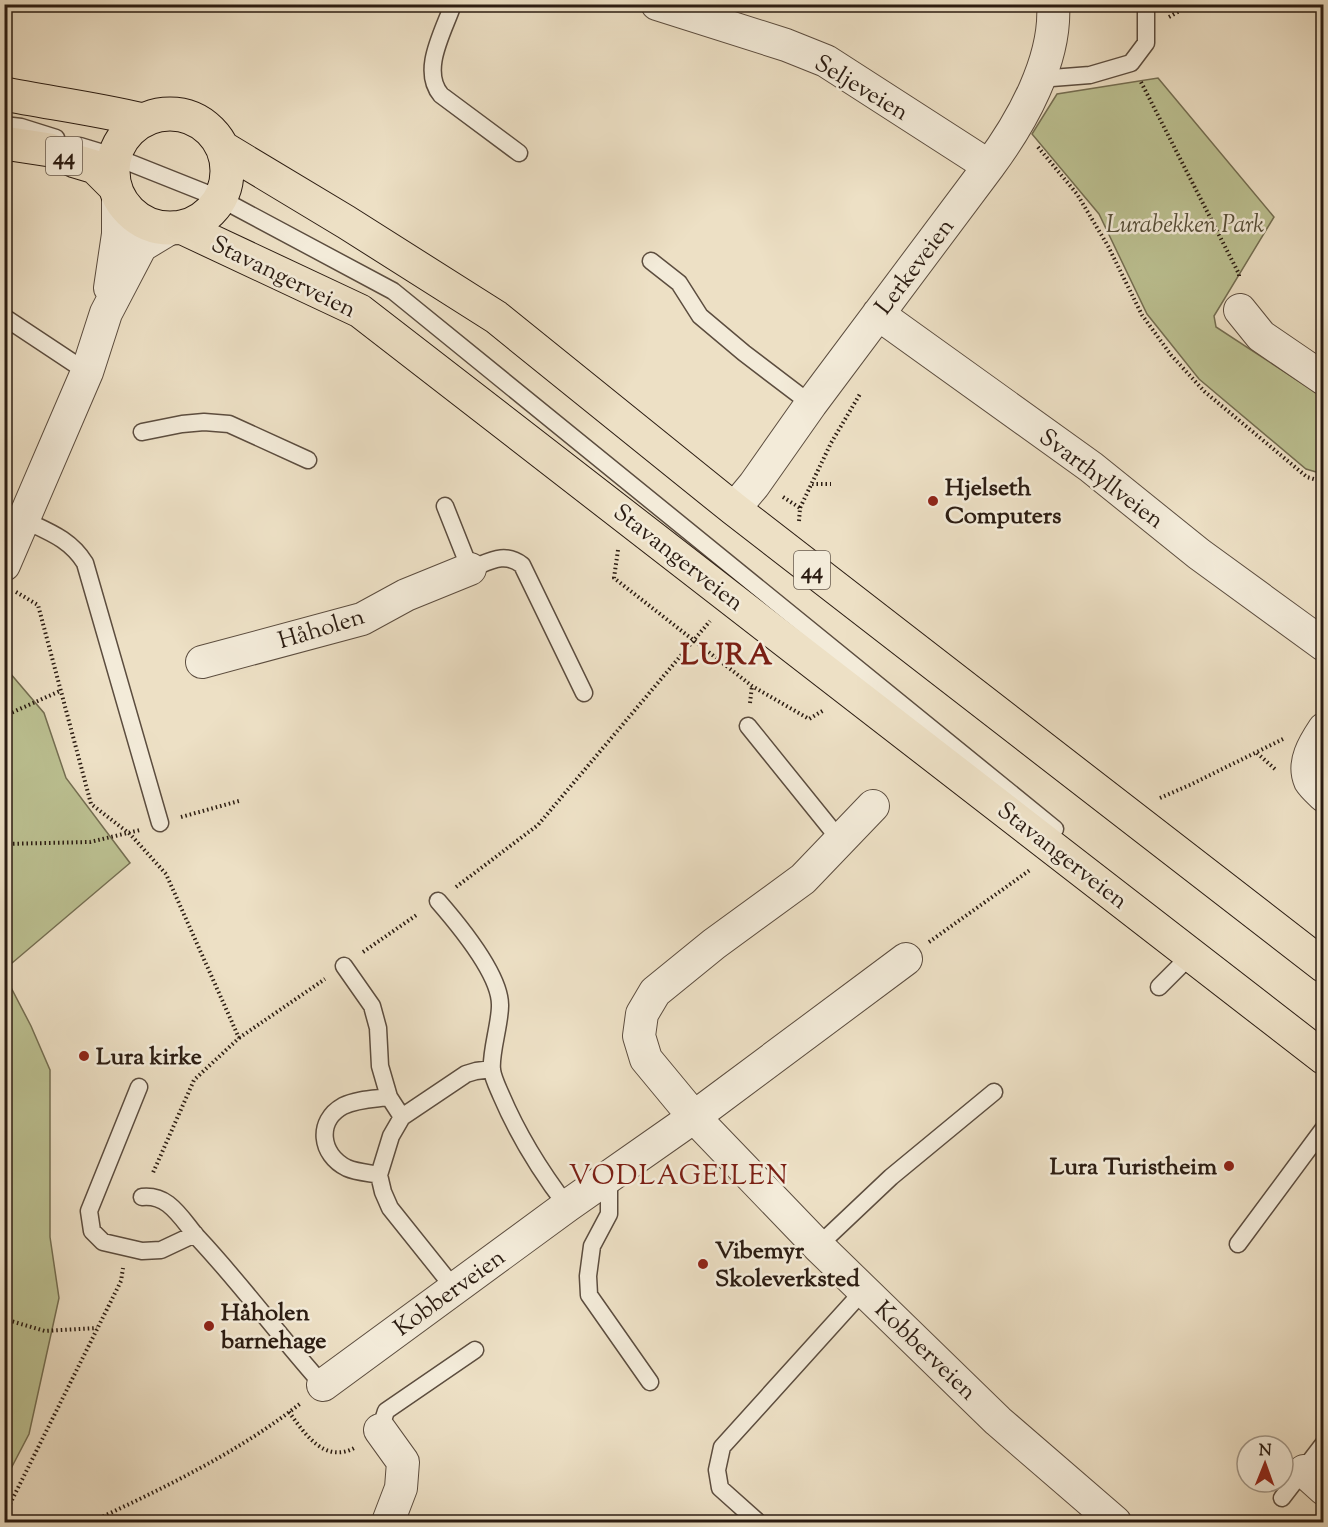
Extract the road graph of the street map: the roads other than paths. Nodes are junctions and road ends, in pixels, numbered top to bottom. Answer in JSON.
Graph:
{"nodes":[{"id":1,"x":453,"y":4,"type":"edge"},
{"id":2,"x":657,"y":4,"type":"edge"},
{"id":3,"x":1053,"y":4,"type":"edge"},
{"id":4,"x":1146,"y":4,"type":"edge"},
{"id":5,"x":1039,"y":79,"type":"junction"},
{"id":6,"x":4,"y":93,"type":"edge"},
{"id":7,"x":156,"y":112,"type":"junction"},
{"id":8,"x":4,"y":124,"type":"edge"},
{"id":9,"x":219,"y":136,"type":"junction"},
{"id":10,"x":4,"y":143,"type":"edge"},
{"id":11,"x":519,"y":153,"type":"dead end"},
{"id":12,"x":989,"y":166,"type":"junction"},
{"id":13,"x":116,"y":180,"type":"junction"},
{"id":14,"x":220,"y":199,"type":"junction"},
{"id":15,"x":175,"y":228,"type":"junction"},
{"id":16,"x":651,"y":261,"type":"dead end"},
{"id":17,"x":1240,"y":310,"type":"road end"},
{"id":18,"x":106,"y":313,"type":"junction"},
{"id":19,"x":878,"y":314,"type":"junction"},
{"id":20,"x":4,"y":318,"type":"edge"},
{"id":21,"x":87,"y":372,"type":"junction"},
{"id":22,"x":1323,"y":379,"type":"edge"},
{"id":23,"x":811,"y":404,"type":"junction"},
{"id":24,"x":142,"y":432,"type":"dead end"},
{"id":25,"x":308,"y":460,"type":"dead end"},
{"id":26,"x":445,"y":506,"type":"dead end"},
{"id":27,"x":734,"y":509,"type":"junction"},
{"id":28,"x":24,"y":520,"type":"junction"},
{"id":29,"x":470,"y":569,"type":"junction"},
{"id":30,"x":9,"y":578,"type":"edge"},
{"id":31,"x":1323,"y":645,"type":"edge"},
{"id":32,"x":202,"y":662,"type":"dead end"},
{"id":33,"x":584,"y":693,"type":"dead end"},
{"id":34,"x":748,"y":726,"type":"dead end"},
{"id":35,"x":1323,"y":729,"type":"edge"},
{"id":36,"x":1323,"y":796,"type":"edge"},
{"id":37,"x":873,"y":806,"type":"dead end"},
{"id":38,"x":160,"y":823,"type":"road end"},
{"id":39,"x":840,"y":840,"type":"junction"},
{"id":40,"x":438,"y":901,"type":"road end"},
{"id":41,"x":1190,"y":953,"type":"junction"},
{"id":42,"x":906,"y":959,"type":"road end"},
{"id":43,"x":344,"y":966,"type":"road end"},
{"id":44,"x":1323,"y":966,"type":"edge"},
{"id":45,"x":1159,"y":987,"type":"dead end"},
{"id":46,"x":1323,"y":1040,"type":"edge"},
{"id":47,"x":1323,"y":1059,"type":"edge"},
{"id":48,"x":492,"y":1069,"type":"junction"},
{"id":49,"x":139,"y":1087,"type":"dead end"},
{"id":50,"x":993,"y":1092,"type":"dead end"},
{"id":51,"x":389,"y":1097,"type":"junction"},
{"id":52,"x":402,"y":1117,"type":"junction"},
{"id":53,"x":694,"y":1118,"type":"junction"},
{"id":54,"x":1323,"y":1128,"type":"edge"},
{"id":55,"x":379,"y":1175,"type":"junction"},
{"id":56,"x":609,"y":1177,"type":"junction"},
{"id":57,"x":142,"y":1197,"type":"road end"},
{"id":58,"x":567,"y":1206,"type":"junction"},
{"id":59,"x":195,"y":1234,"type":"junction"},
{"id":60,"x":1238,"y":1244,"type":"dead end"},
{"id":61,"x":818,"y":1246,"type":"junction"},
{"id":62,"x":454,"y":1288,"type":"junction"},
{"id":63,"x":864,"y":1290,"type":"junction"},
{"id":64,"x":475,"y":1350,"type":"dead end"},
{"id":65,"x":650,"y":1382,"type":"dead end"},
{"id":66,"x":322,"y":1385,"type":"joint"},
{"id":67,"x":380,"y":1430,"type":"joint"},
{"id":68,"x":1323,"y":1443,"type":"edge"},
{"id":69,"x":1314,"y":1480,"type":"edge"},
{"id":70,"x":1282,"y":1498,"type":"dead end"},
{"id":71,"x":388,"y":1522,"type":"edge"},
{"id":72,"x":758,"y":1522,"type":"edge"},
{"id":73,"x":1115,"y":1522,"type":"edge"}],
"edges":[{"from":1,"to":11,"type":"lane"},
{"from":2,"to":12,"type":"street","name":"Seljeveien"},
{"from":3,"to":5,"type":"street","name":"Lerkeveien"},
{"from":4,"to":5,"type":"lane"},
{"from":5,"to":12,"type":"street","name":"Lerkeveien"},
{"from":6,"to":7,"type":"main road","number":"44"},
{"from":7,"to":9,"type":"main road"},
{"from":7,"to":13,"type":"main road"},
{"from":8,"to":13,"type":"lane"},
{"from":9,"to":14,"type":"main road"},
{"from":9,"to":27,"type":"main road","number":"44"},
{"from":10,"to":13,"type":"main road","number":"44"},
{"from":12,"to":19,"type":"street","name":"Lerkeveien"},
{"from":13,"to":14,"type":"lane"},
{"from":13,"to":15,"type":"main road","name":"Stavangerveien"},
{"from":13,"to":18,"type":"street"},
{"from":14,"to":15,"type":"main road"},
{"from":14,"to":46,"type":"lane"},
{"from":15,"to":18,"type":"street"},
{"from":15,"to":41,"type":"main road","name":"Stavangerveien"},
{"from":16,"to":23,"type":"lane"},
{"from":17,"to":22,"type":"street"},
{"from":18,"to":21,"type":"street"},
{"from":19,"to":23,"type":"street","name":"Lerkeveien"},
{"from":19,"to":31,"type":"street","name":"Svarthyllveien"},
{"from":20,"to":21,"type":"lane"},
{"from":21,"to":28,"type":"street"},
{"from":23,"to":27,"type":"street","name":"Lerkeveien"},
{"from":24,"to":25,"type":"lane"},
{"from":26,"to":29,"type":"lane"},
{"from":27,"to":44,"type":"main road","number":"44"},
{"from":28,"to":30,"type":"street"},
{"from":28,"to":38,"type":"lane"},
{"from":29,"to":32,"type":"street","name":"Håholen"},
{"from":29,"to":33,"type":"lane"},
{"from":34,"to":39,"type":"lane"},
{"from":35,"to":36,"type":"street"},
{"from":37,"to":39,"type":"street","name":"Kobberveien"},
{"from":39,"to":53,"type":"street","name":"Kobberveien"},
{"from":40,"to":48,"type":"lane"},
{"from":41,"to":45,"type":"lane"},
{"from":41,"to":47,"type":"main road","name":"Stavangerveien"},
{"from":42,"to":53,"type":"street","name":"Kobberveien"},
{"from":43,"to":51,"type":"lane"},
{"from":48,"to":52,"type":"lane"},
{"from":48,"to":58,"type":"lane"},
{"from":49,"to":59,"type":"lane"},
{"from":50,"to":61,"type":"lane"},
{"from":51,"to":52,"type":"lane"},
{"from":51,"to":55,"type":"lane"},
{"from":52,"to":55,"type":"lane"},
{"from":53,"to":56,"type":"street","name":"Kobberveien"},
{"from":53,"to":61,"type":"street","name":"Kobberveien"},
{"from":54,"to":60,"type":"lane"},
{"from":55,"to":62,"type":"lane"},
{"from":56,"to":58,"type":"street","name":"Kobberveien"},
{"from":56,"to":65,"type":"lane"},
{"from":57,"to":59,"type":"lane"},
{"from":58,"to":62,"type":"street","name":"Kobberveien"},
{"from":59,"to":66,"type":"lane"},
{"from":61,"to":63,"type":"street","name":"Kobberveien"},
{"from":62,"to":66,"type":"street","name":"Kobberveien"},
{"from":63,"to":72,"type":"lane"},
{"from":63,"to":73,"type":"street","name":"Kobberveien"},
{"from":64,"to":67,"type":"lane"},
{"from":67,"to":71,"type":"street"},
{"from":68,"to":69,"type":"lane"},
{"from":69,"to":70,"type":"lane"}]}
